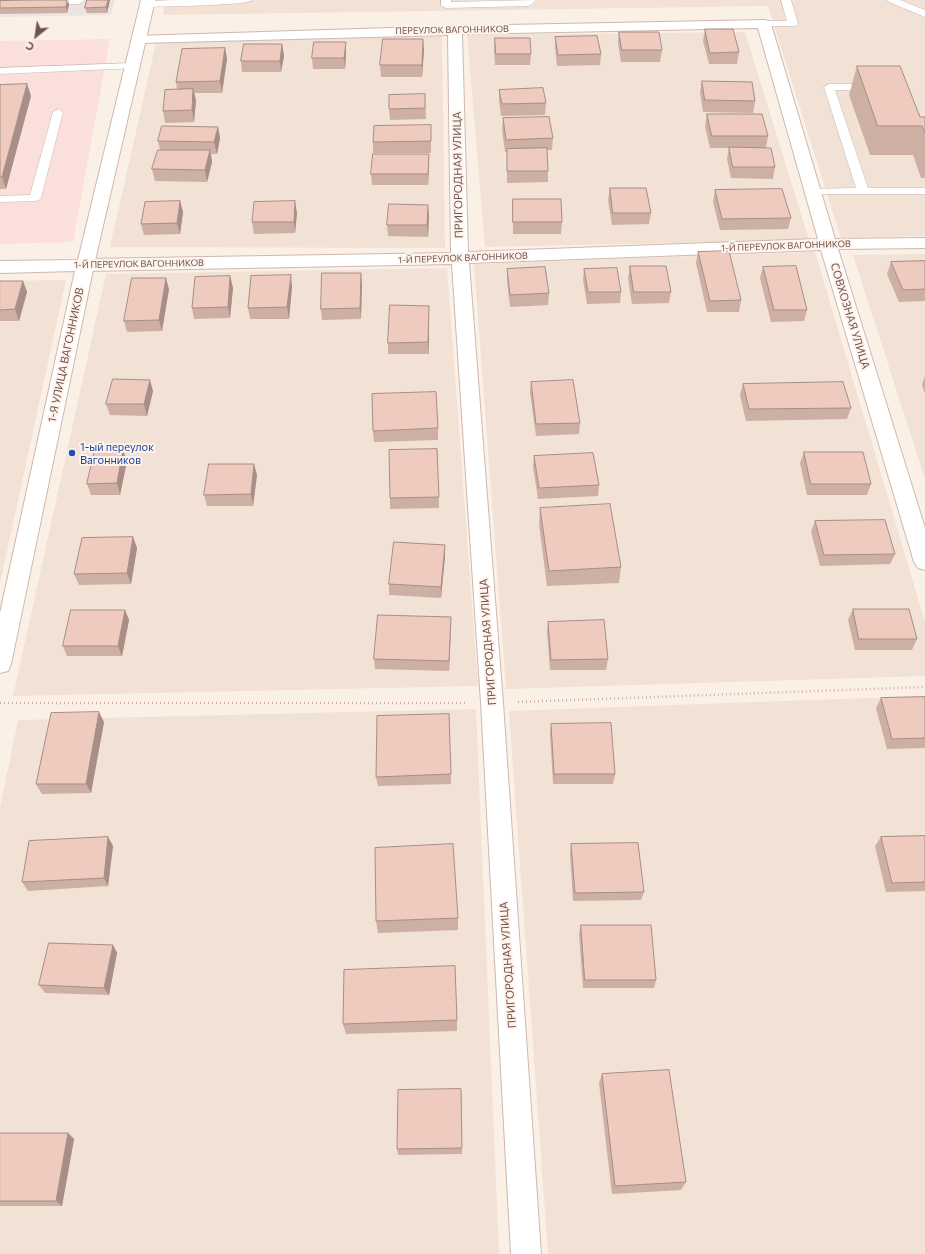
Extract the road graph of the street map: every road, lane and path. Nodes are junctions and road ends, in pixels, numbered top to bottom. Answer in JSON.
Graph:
{"nodes":[{"id":1,"x":79,"y":0,"type":"edge"},
{"id":2,"x":231,"y":0,"type":"edge"},
{"id":3,"x":247,"y":0,"type":"edge"},
{"id":4,"x":446,"y":0,"type":"edge"},
{"id":5,"x":531,"y":0,"type":"edge"},
{"id":6,"x":786,"y":0,"type":"edge"},
{"id":7,"x":892,"y":0,"type":"edge"},
{"id":8,"x":39,"y":2,"type":"edge"},
{"id":9,"x":148,"y":2,"type":"edge"},
{"id":10,"x":925,"y":14,"type":"edge"},
{"id":11,"x":764,"y":24,"type":"junction"},
{"id":12,"x":455,"y":30,"type":"junction"},
{"id":13,"x":140,"y":39,"type":"junction"},
{"id":14,"x":133,"y":66,"type":"junction"},
{"id":15,"x":0,"y":71,"type":"edge"},
{"id":16,"x":882,"y":87,"type":"edge"},
{"id":17,"x":58,"y":112,"type":"dead end"},
{"id":18,"x":863,"y":191,"type":"junction"},
{"id":19,"x":925,"y":191,"type":"edge"},
{"id":20,"x":813,"y":192,"type":"junction"},
{"id":21,"x":0,"y":199,"type":"edge"},
{"id":22,"x":828,"y":244,"type":"junction"},
{"id":23,"x":925,"y":244,"type":"edge"},
{"id":24,"x":460,"y":258,"type":"junction"},
{"id":25,"x":85,"y":266,"type":"junction"},
{"id":26,"x":0,"y":267,"type":"edge"},
{"id":27,"x":925,"y":562,"type":"edge"},
{"id":28,"x":0,"y":664,"type":"edge"},
{"id":29,"x":925,"y":687,"type":"edge"},
{"id":30,"x":0,"y":703,"type":"edge"},
{"id":31,"x":492,"y":703,"type":"junction"},
{"id":32,"x":526,"y":1254,"type":"edge"}],
"edges":[{"from":1,"to":8,"type":"lane"},
{"from":2,"to":3,"type":"lane"},
{"from":2,"to":9,"type":"lane"},
{"from":4,"to":5,"type":"lane"},
{"from":6,"to":11,"type":"lane"},
{"from":7,"to":10,"type":"lane"},
{"from":9,"to":13,"type":"street","name":"1-Я УЛИЦА ВАГОННИКОВ"},
{"from":11,"to":12,"type":"street","name":"ПЕРЕУЛОК ВАГОННИКОВ"},
{"from":11,"to":20,"type":"street","name":"СОВХОЗНАЯ УЛИЦА"},
{"from":12,"to":13,"type":"street","name":"ПЕРЕУЛОК ВАГОННИКОВ"},
{"from":12,"to":24,"type":"street","name":"ПРИГОРОДНАЯ УЛИЦА"},
{"from":13,"to":14,"type":"street","name":"1-Я УЛИЦА ВАГОННИКОВ"},
{"from":14,"to":15,"type":"lane"},
{"from":14,"to":25,"type":"street","name":"1-Я УЛИЦА ВАГОННИКОВ"},
{"from":16,"to":18,"type":"lane"},
{"from":17,"to":21,"type":"lane"},
{"from":18,"to":19,"type":"lane"},
{"from":18,"to":20,"type":"lane"},
{"from":20,"to":22,"type":"street","name":"СОВХОЗНАЯ УЛИЦА"},
{"from":22,"to":23,"type":"street","name":"1-Й ПЕРЕУЛОК ВАГОННИКОВ"},
{"from":22,"to":24,"type":"street","name":"1-Й ПЕРЕУЛОК ВАГОННИКОВ"},
{"from":22,"to":27,"type":"street","name":"СОВХОЗНАЯ УЛИЦА"},
{"from":24,"to":25,"type":"street","name":"1-Й ПЕРЕУЛОК ВАГОННИКОВ"},
{"from":24,"to":31,"type":"street","name":"ПРИГОРОДНАЯ УЛИЦА"},
{"from":25,"to":26,"type":"street","name":"1-Й ПЕРЕУЛОК ВАГОННИКОВ"},
{"from":25,"to":28,"type":"street","name":"1-Я УЛИЦА ВАГОННИКОВ"},
{"from":29,"to":31,"type":"path"},
{"from":30,"to":31,"type":"path"},
{"from":31,"to":32,"type":"street","name":"ПРИГОРОДНАЯ УЛИЦА"}]}
